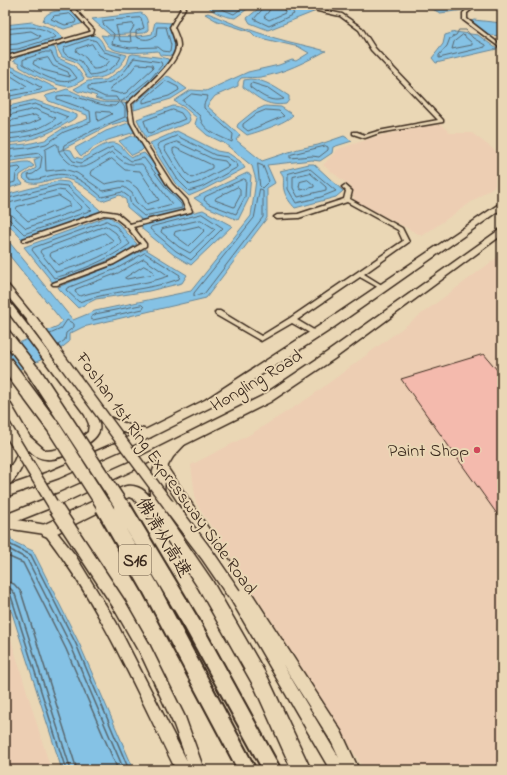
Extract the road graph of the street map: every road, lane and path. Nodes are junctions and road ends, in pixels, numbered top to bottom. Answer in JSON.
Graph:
{"nodes":[{"id":1,"x":69,"y":5,"type":"edge"},
{"id":2,"x":185,"y":5,"type":"edge"},
{"id":3,"x":293,"y":5,"type":"edge"},
{"id":4,"x":475,"y":5,"type":"edge"},
{"id":5,"x":502,"y":48,"type":"edge"},
{"id":6,"x":5,"y":56,"type":"edge"},
{"id":7,"x":355,"y":133,"type":"dead end"},
{"id":8,"x":345,"y":187,"type":"dead end"},
{"id":9,"x":347,"y":200,"type":"junction"},
{"id":10,"x":502,"y":206,"type":"edge"},
{"id":11,"x":277,"y":217,"type":"dead end"},
{"id":12,"x":129,"y":226,"type":"junction"},
{"id":13,"x":502,"y":232,"type":"edge"},
{"id":14,"x":25,"y":240,"type":"dead end"},
{"id":15,"x":360,"y":274,"type":"junction"},
{"id":16,"x":55,"y":284,"type":"dead end"},
{"id":17,"x":5,"y":287,"type":"edge"},
{"id":18,"x":383,"y":288,"type":"junction"},
{"id":19,"x":5,"y":302,"type":"edge"},
{"id":20,"x":218,"y":313,"type":"dead end"},
{"id":21,"x":292,"y":320,"type":"junction"},
{"id":22,"x":5,"y":334,"type":"edge"},
{"id":23,"x":315,"y":334,"type":"junction"},
{"id":24,"x":5,"y":362,"type":"edge"},
{"id":25,"x":5,"y":404,"type":"edge"},
{"id":26,"x":89,"y":414,"type":"junction"},
{"id":27,"x":5,"y":425,"type":"edge"},
{"id":28,"x":23,"y":434,"type":"junction"},
{"id":29,"x":147,"y":434,"type":"junction"},
{"id":30,"x":182,"y":442,"type":"junction"},
{"id":31,"x":161,"y":467,"type":"junction"},
{"id":32,"x":5,"y":482,"type":"edge"},
{"id":33,"x":5,"y":492,"type":"edge"},
{"id":34,"x":160,"y":517,"type":"junction"},
{"id":35,"x":7,"y":522,"type":"edge"},
{"id":36,"x":48,"y":530,"type":"junction"},
{"id":37,"x":184,"y":770,"type":"edge"},
{"id":38,"x":197,"y":770,"type":"edge"},
{"id":39,"x":247,"y":770,"type":"edge"},
{"id":40,"x":272,"y":770,"type":"edge"},
{"id":41,"x":302,"y":770,"type":"edge"},
{"id":42,"x":338,"y":770,"type":"edge"},
{"id":43,"x":352,"y":770,"type":"edge"}],
"edges":[{"from":1,"to":6,"type":"street"},
{"from":2,"to":12,"type":"street"},
{"from":3,"to":7,"type":"street"},
{"from":4,"to":5,"type":"street"},
{"from":8,"to":9,"type":"street"},
{"from":9,"to":11,"type":"street"},
{"from":9,"to":15,"type":"street"},
{"from":10,"to":18,"type":"main road","name":"Hongling Road"},
{"from":12,"to":14,"type":"street"},
{"from":12,"to":16,"type":"street"},
{"from":13,"to":30,"type":"main road","name":"Hongling Road"},
{"from":15,"to":18,"type":"street"},
{"from":15,"to":21,"type":"street"},
{"from":17,"to":42,"type":"main road","name":"Foshan 1st Ring Expressway Side Road","bridge":true},
{"from":18,"to":23,"type":"main road","name":"Hongling Road"},
{"from":19,"to":26,"type":"main road","name":"Foshan 1st Ring Expressway Side Road"},
{"from":20,"to":21,"type":"street"},
{"from":21,"to":23,"type":"street"},
{"from":22,"to":40,"type":"highway","name":"佛清从高速","number":"S16","bridge":true},
{"from":23,"to":29,"type":"main road","name":"Hongling Road"},
{"from":24,"to":39,"type":"highway","name":"佛清从高速","number":"S16","bridge":true},
{"from":25,"to":28,"type":"main road","name":"Foshan 1st Ring Expressway Side Road"},
{"from":26,"to":28,"type":"main road","name":"Foshan 1st Ring Expressway Side Road"},
{"from":26,"to":29,"type":"main road"},
{"from":27,"to":38,"type":"main road","bridge":true},
{"from":28,"to":32,"type":"main road"},
{"from":29,"to":33,"type":"main road","name":"Hongling Road"},
{"from":30,"to":31,"type":"main road"},
{"from":30,"to":35,"type":"main road","name":"Hongling Road"},
{"from":31,"to":34,"type":"highway"},
{"from":31,"to":43,"type":"main road"},
{"from":34,"to":36,"type":"highway"},
{"from":34,"to":41,"type":"highway"},
{"from":35,"to":36,"type":"main road"},
{"from":36,"to":37,"type":"main road"}]}
